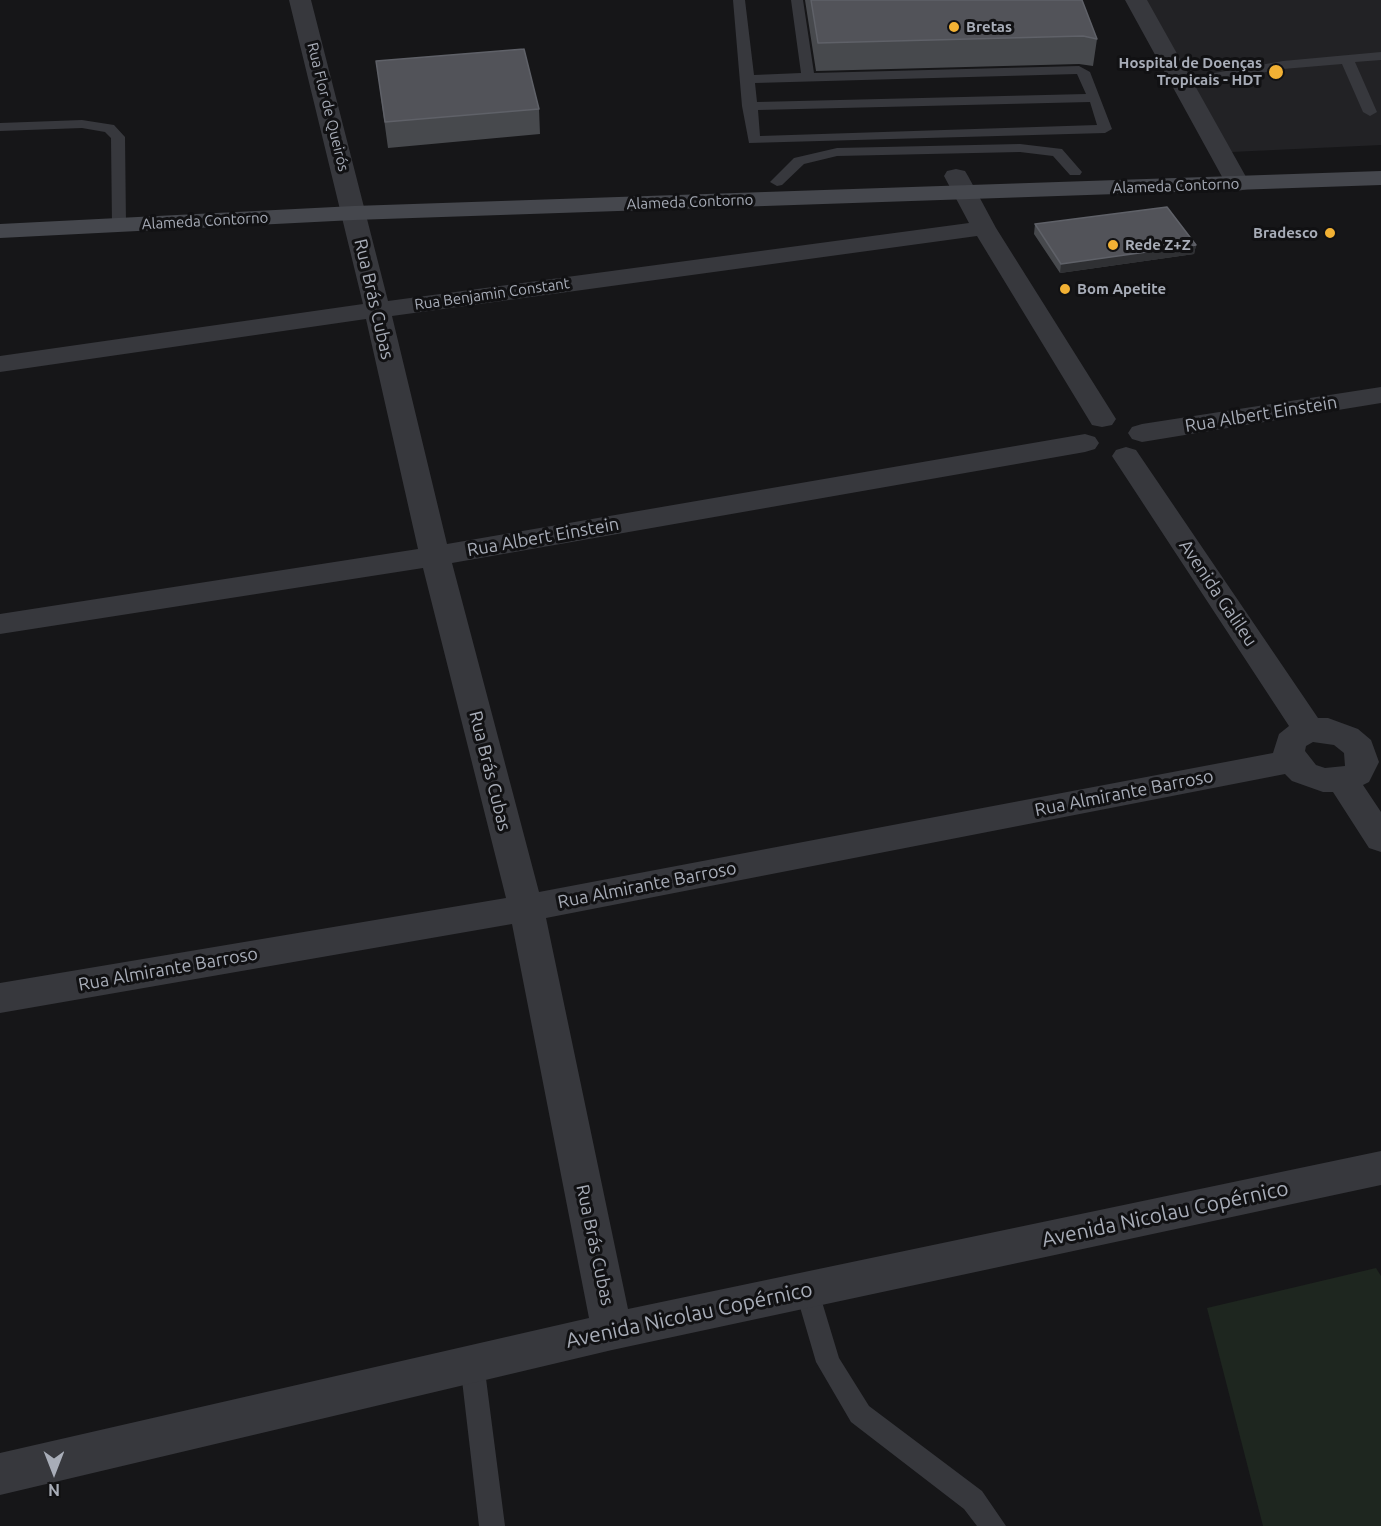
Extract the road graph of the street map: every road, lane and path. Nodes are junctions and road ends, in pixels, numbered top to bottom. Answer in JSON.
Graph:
{"nodes":[{"id":1,"x":300,"y":0,"type":"edge"},
{"id":2,"x":739,"y":0,"type":"edge"},
{"id":3,"x":796,"y":0,"type":"edge"},
{"id":4,"x":1136,"y":0,"type":"edge"},
{"id":5,"x":1381,"y":56,"type":"edge"},
{"id":6,"x":1346,"y":58,"type":"junction"},
{"id":7,"x":808,"y":77,"type":"junction"},
{"id":8,"x":747,"y":79,"type":"junction"},
{"id":9,"x":1180,"y":83,"type":"junction"},
{"id":10,"x":1095,"y":98,"type":"junction"},
{"id":11,"x":870,"y":103,"type":"junction"},
{"id":12,"x":894,"y":103,"type":"junction"},
{"id":13,"x":749,"y":106,"type":"junction"},
{"id":14,"x":1370,"y":112,"type":"dead end"},
{"id":15,"x":0,"y":127,"type":"edge"},
{"id":16,"x":902,"y":135,"type":"junction"},
{"id":17,"x":878,"y":136,"type":"junction"},
{"id":18,"x":904,"y":151,"type":"junction"},
{"id":19,"x":879,"y":152,"type":"junction"},
{"id":20,"x":1381,"y":163,"type":"edge"},
{"id":21,"x":1075,"y":172,"type":"junction"},
{"id":22,"x":1234,"y":176,"type":"junction"},
{"id":23,"x":1381,"y":178,"type":"edge"},
{"id":24,"x":777,"y":182,"type":"junction"},
{"id":25,"x":960,"y":184,"type":"junction"},
{"id":26,"x":353,"y":205,"type":"junction"},
{"id":27,"x":0,"y":213,"type":"edge"},
{"id":28,"x":120,"y":216,"type":"junction"},
{"id":29,"x":984,"y":228,"type":"junction"},
{"id":30,"x":0,"y":231,"type":"edge"},
{"id":31,"x":376,"y":310,"type":"junction"},
{"id":32,"x":0,"y":364,"type":"edge"},
{"id":33,"x":1381,"y":395,"type":"edge"},
{"id":34,"x":1102,"y":419,"type":"junction"},
{"id":35,"x":1085,"y":443,"type":"junction"},
{"id":36,"x":1134,"y":444,"type":"junction"},
{"id":37,"x":435,"y":556,"type":"junction"},
{"id":38,"x":0,"y":624,"type":"edge"},
{"id":39,"x":1309,"y":730,"type":"junction"},
{"id":40,"x":1370,"y":746,"type":"edge"},
{"id":41,"x":1292,"y":761,"type":"junction"},
{"id":42,"x":1342,"y":780,"type":"junction"},
{"id":43,"x":1381,"y":840,"type":"edge"},
{"id":44,"x":526,"y":908,"type":"junction"},
{"id":45,"x":0,"y":998,"type":"edge"},
{"id":46,"x":1381,"y":1168,"type":"edge"},
{"id":47,"x":807,"y":1290,"type":"junction"},
{"id":48,"x":612,"y":1331,"type":"junction"},
{"id":49,"x":472,"y":1363,"type":"junction"},
{"id":50,"x":0,"y":1474,"type":"edge"},
{"id":51,"x":492,"y":1526,"type":"edge"},
{"id":52,"x":993,"y":1526,"type":"edge"}],
"edges":[{"from":1,"to":26,"type":"street","name":"Rua Flor de Queirós"},
{"from":2,"to":8,"type":"lane"},
{"from":3,"to":7,"type":"lane"},
{"from":4,"to":9,"type":"street"},
{"from":5,"to":6,"type":"lane"},
{"from":6,"to":9,"type":"lane"},
{"from":6,"to":14,"type":"lane"},
{"from":7,"to":8,"type":"lane"},
{"from":7,"to":10,"type":"lane"},
{"from":8,"to":13,"type":"lane"},
{"from":9,"to":22,"type":"street"},
{"from":10,"to":12,"type":"lane"},
{"from":10,"to":16,"type":"lane"},
{"from":11,"to":12,"type":"lane"},
{"from":11,"to":13,"type":"lane"},
{"from":11,"to":17,"type":"lane"},
{"from":12,"to":16,"type":"lane"},
{"from":13,"to":17,"type":"lane"},
{"from":15,"to":28,"type":"lane"},
{"from":16,"to":17,"type":"lane"},
{"from":16,"to":18,"type":"lane"},
{"from":17,"to":19,"type":"lane"},
{"from":18,"to":19,"type":"lane"},
{"from":18,"to":21,"type":"lane"},
{"from":19,"to":24,"type":"lane"},
{"from":20,"to":22,"type":"main road","name":"Alameda Contorno"},
{"from":21,"to":22,"type":"main road","name":"Alameda Contorno"},
{"from":21,"to":25,"type":"main road","name":"Alameda Contorno"},
{"from":22,"to":23,"type":"main road","name":"Alameda Contorno"},
{"from":22,"to":25,"type":"main road","name":"Alameda Contorno"},
{"from":24,"to":25,"type":"main road","name":"Alameda Contorno"},
{"from":24,"to":26,"type":"main road","name":"Alameda Contorno"},
{"from":25,"to":26,"type":"main road","name":"Alameda Contorno"},
{"from":25,"to":29,"type":"street"},
{"from":26,"to":28,"type":"main road","name":"Alameda Contorno"},
{"from":26,"to":31,"type":"street","name":"Rua Brás Cubas"},
{"from":27,"to":28,"type":"main road","name":"Alameda Contorno"},
{"from":28,"to":30,"type":"main road","name":"Alameda Contorno"},
{"from":29,"to":31,"type":"street","name":"Rua Benjamin Constant"},
{"from":29,"to":34,"type":"street"},
{"from":31,"to":32,"type":"street","name":"Rua Benjamin Constant"},
{"from":31,"to":37,"type":"street","name":"Rua Brás Cubas"},
{"from":33,"to":36,"type":"street","name":"Rua Albert Einstein"},
{"from":34,"to":35,"type":"street"},
{"from":34,"to":36,"type":"street"},
{"from":35,"to":36,"type":"street"},
{"from":35,"to":37,"type":"street","name":"Rua Albert Einstein"},
{"from":36,"to":39,"type":"street","name":"Avenida Galileu"},
{"from":37,"to":38,"type":"street","name":"Rua Albert Einstein"},
{"from":37,"to":44,"type":"street","name":"Rua Brás Cubas"},
{"from":39,"to":40,"type":"street"},
{"from":39,"to":41,"type":"street"},
{"from":40,"to":42,"type":"street"},
{"from":41,"to":42,"type":"street"},
{"from":41,"to":44,"type":"street","name":"Rua Almirante Barroso"},
{"from":42,"to":43,"type":"street"},
{"from":44,"to":45,"type":"street","name":"Rua Almirante Barroso"},
{"from":44,"to":48,"type":"street","name":"Rua Brás Cubas"},
{"from":46,"to":47,"type":"street","name":"Avenida Nicolau Copérnico"},
{"from":47,"to":48,"type":"street","name":"Avenida Nicolau Copérnico"},
{"from":47,"to":52,"type":"lane"},
{"from":48,"to":49,"type":"street","name":"Avenida Nicolau Copérnico"},
{"from":49,"to":50,"type":"street","name":"Avenida Nicolau Copérnico"},
{"from":49,"to":51,"type":"lane"}]}
